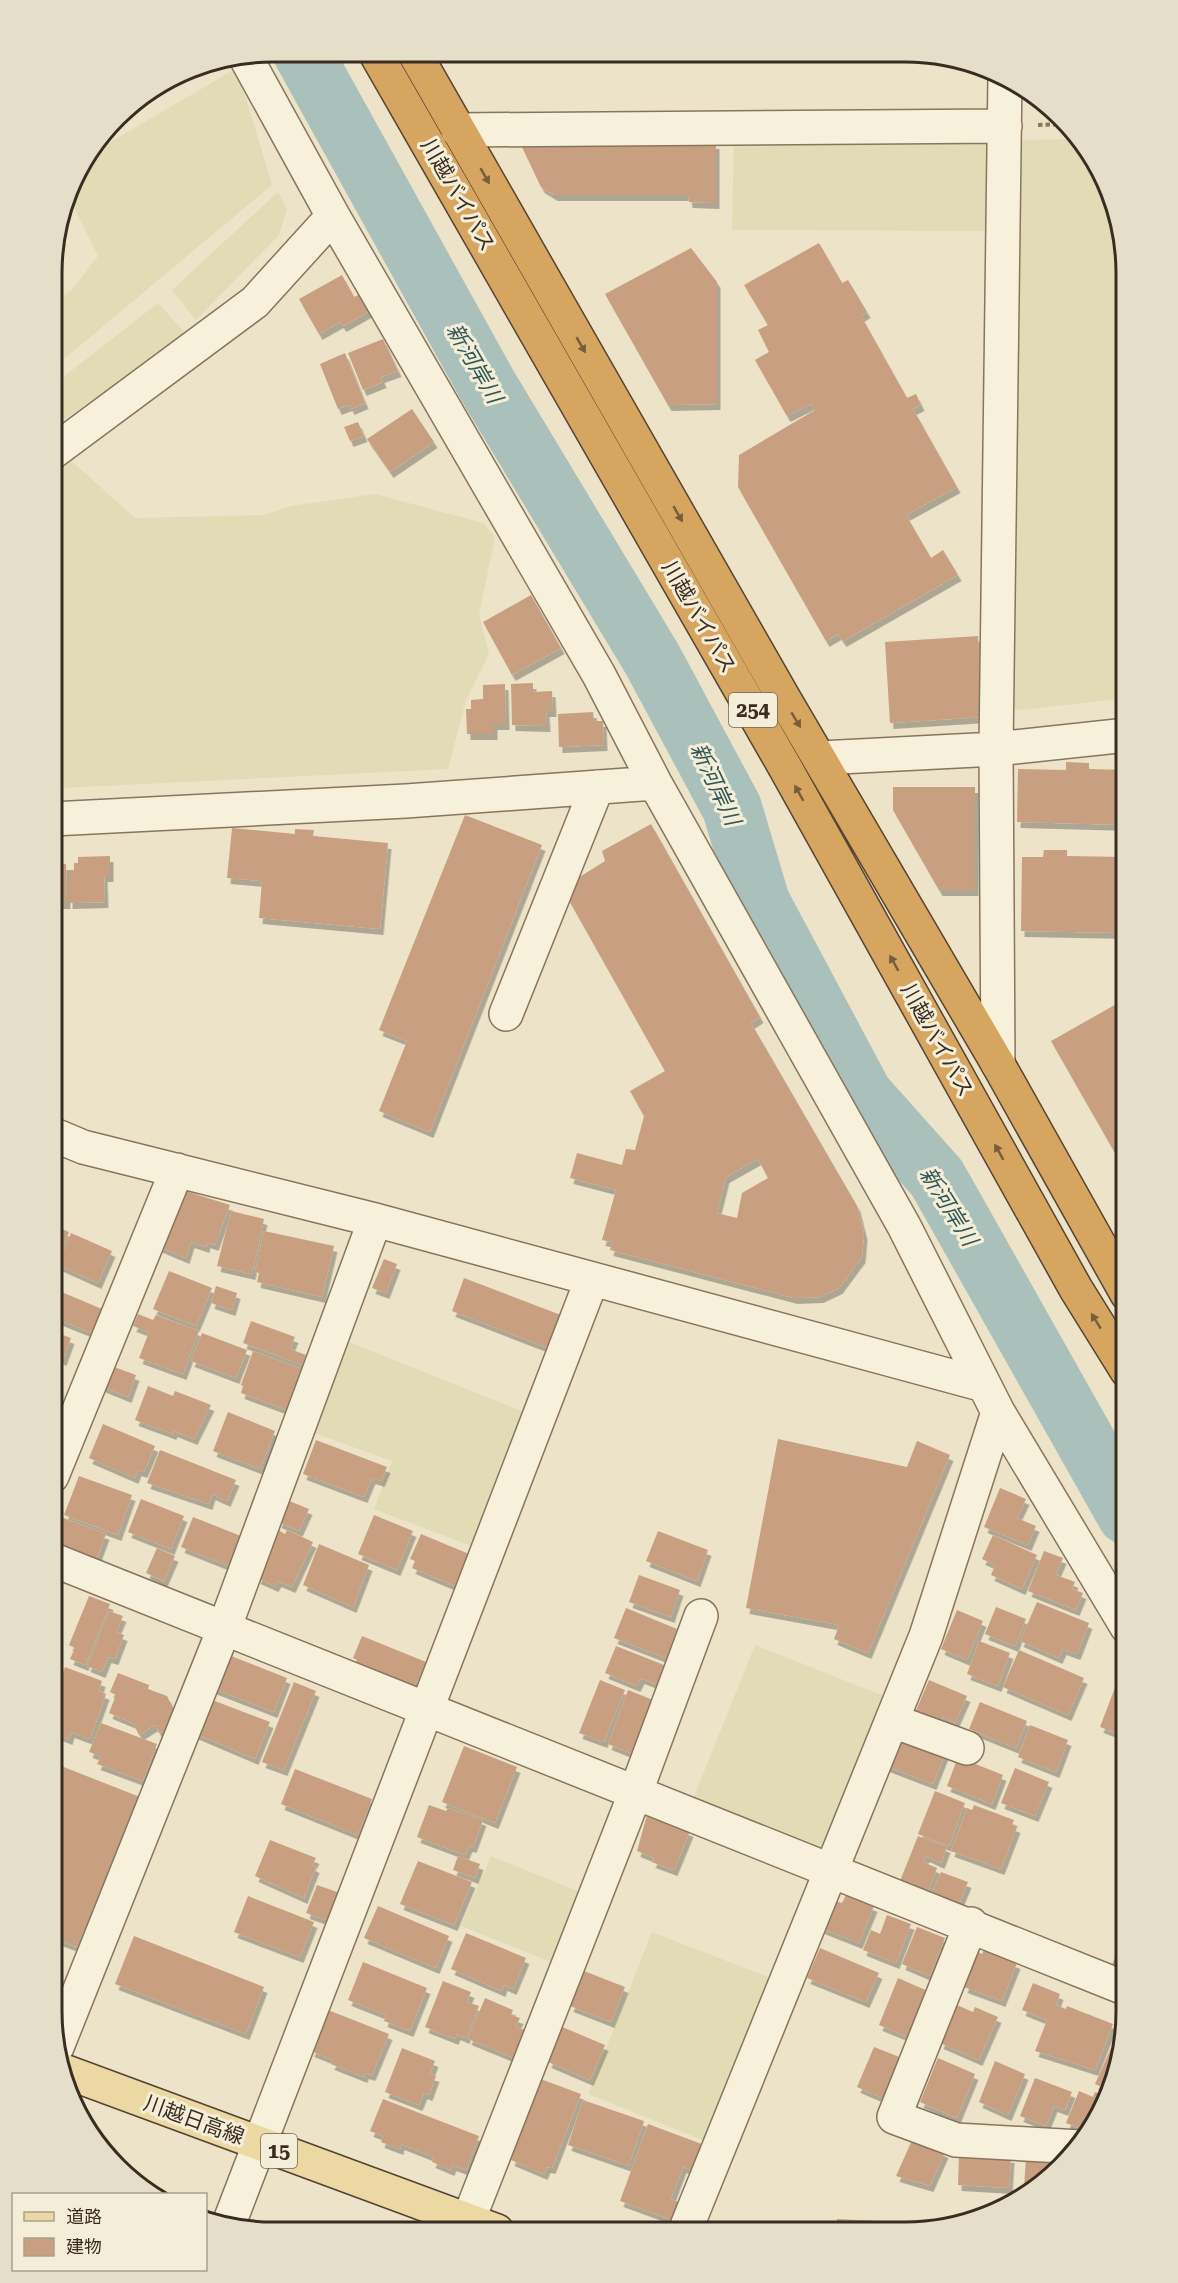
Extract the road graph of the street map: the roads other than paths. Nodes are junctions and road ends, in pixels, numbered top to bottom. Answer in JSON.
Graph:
{"nodes":[{"id":1,"x":381,"y":62,"type":"edge"},
{"id":2,"x":420,"y":62,"type":"edge"},
{"id":3,"x":249,"y":63,"type":"edge"},
{"id":4,"x":1005,"y":86,"type":"edge"},
{"id":5,"x":1005,"y":126,"type":"junction"},
{"id":6,"x":459,"y":130,"type":"junction"},
{"id":7,"x":333,"y":216,"type":"junction"},
{"id":8,"x":62,"y":445,"type":"edge"},
{"id":9,"x":1117,"y":736,"type":"edge"},
{"id":10,"x":996,"y":749,"type":"junction"},
{"id":11,"x":820,"y":758,"type":"junction"},
{"id":12,"x":655,"y":783,"type":"junction"},
{"id":13,"x":597,"y":787,"type":"junction"},
{"id":14,"x":62,"y":818,"type":"edge"},
{"id":15,"x":506,"y":1014,"type":"dead end"},
{"id":16,"x":998,"y":1064,"type":"junction"},
{"id":17,"x":62,"y":1138,"type":"edge"},
{"id":18,"x":177,"y":1170,"type":"junction"},
{"id":19,"x":375,"y":1220,"type":"junction"},
{"id":20,"x":1116,"y":1275,"type":"edge"},
{"id":21,"x":592,"y":1279,"type":"junction"},
{"id":22,"x":1116,"y":1354,"type":"edge"},
{"id":23,"x":991,"y":1398,"type":"junction"},
{"id":24,"x":62,"y":1452,"type":"edge"},
{"id":25,"x":62,"y":1563,"type":"edge"},
{"id":26,"x":1116,"y":1609,"type":"edge"},
{"id":27,"x":701,"y":1616,"type":"dead end"},
{"id":28,"x":224,"y":1629,"type":"junction"},
{"id":29,"x":426,"y":1710,"type":"junction"},
{"id":30,"x":893,"y":1721,"type":"junction"},
{"id":31,"x":967,"y":1748,"type":"dead end"},
{"id":32,"x":635,"y":1794,"type":"junction"},
{"id":33,"x":831,"y":1872,"type":"junction"},
{"id":34,"x":971,"y":1924,"type":"junction"},
{"id":35,"x":1116,"y":1985,"type":"edge"},
{"id":36,"x":63,"y":2033,"type":"edge"},
{"id":37,"x":72,"y":2074,"type":"edge"},
{"id":38,"x":258,"y":2143,"type":"junction"},
{"id":39,"x":1067,"y":2146,"type":"edge"},
{"id":40,"x":231,"y":2217,"type":"edge"},
{"id":41,"x":471,"y":2222,"type":"edge"},
{"id":42,"x":483,"y":2222,"type":"edge"},
{"id":43,"x":689,"y":2222,"type":"edge"}],
"edges":[{"from":22,"to":1,"type":"highway","name":"川越バイパス","number":"254","one_way":true},
{"from":2,"to":6,"type":"highway","name":"川越バイパス","number":"254"},
{"from":3,"to":7,"type":"street"},
{"from":4,"to":5,"type":"street"},
{"from":5,"to":6,"type":"street"},
{"from":5,"to":10,"type":"street"},
{"from":6,"to":11,"type":"highway","name":"川越バイパス","number":"254","one_way":true},
{"from":7,"to":8,"type":"street"},
{"from":7,"to":12,"type":"street"},
{"from":9,"to":10,"type":"street"},
{"from":10,"to":11,"type":"street"},
{"from":10,"to":16,"type":"street"},
{"from":11,"to":16,"type":"highway","name":"川越バイパス","number":"254"},
{"from":12,"to":13,"type":"street"},
{"from":12,"to":23,"type":"street"},
{"from":13,"to":14,"type":"street"},
{"from":13,"to":15,"type":"street"},
{"from":16,"to":20,"type":"highway","name":"川越バイパス","number":"254"},
{"from":17,"to":18,"type":"street"},
{"from":18,"to":19,"type":"street"},
{"from":18,"to":24,"type":"street"},
{"from":19,"to":21,"type":"street"},
{"from":19,"to":28,"type":"street"},
{"from":21,"to":23,"type":"street"},
{"from":21,"to":29,"type":"street"},
{"from":23,"to":26,"type":"street"},
{"from":23,"to":30,"type":"street"},
{"from":25,"to":28,"type":"street"},
{"from":27,"to":32,"type":"street"},
{"from":28,"to":29,"type":"street"},
{"from":28,"to":36,"type":"street"},
{"from":29,"to":32,"type":"street"},
{"from":29,"to":38,"type":"street"},
{"from":30,"to":31,"type":"street"},
{"from":30,"to":33,"type":"street"},
{"from":32,"to":33,"type":"street"},
{"from":32,"to":42,"type":"street"},
{"from":33,"to":34,"type":"street"},
{"from":33,"to":43,"type":"street"},
{"from":34,"to":35,"type":"street"},
{"from":34,"to":39,"type":"street"},
{"from":37,"to":38,"type":"main road","name":"川越日高線","number":"15"},
{"from":38,"to":40,"type":"street"},
{"from":38,"to":41,"type":"main road","name":"川越日高線","number":"15"}]}
